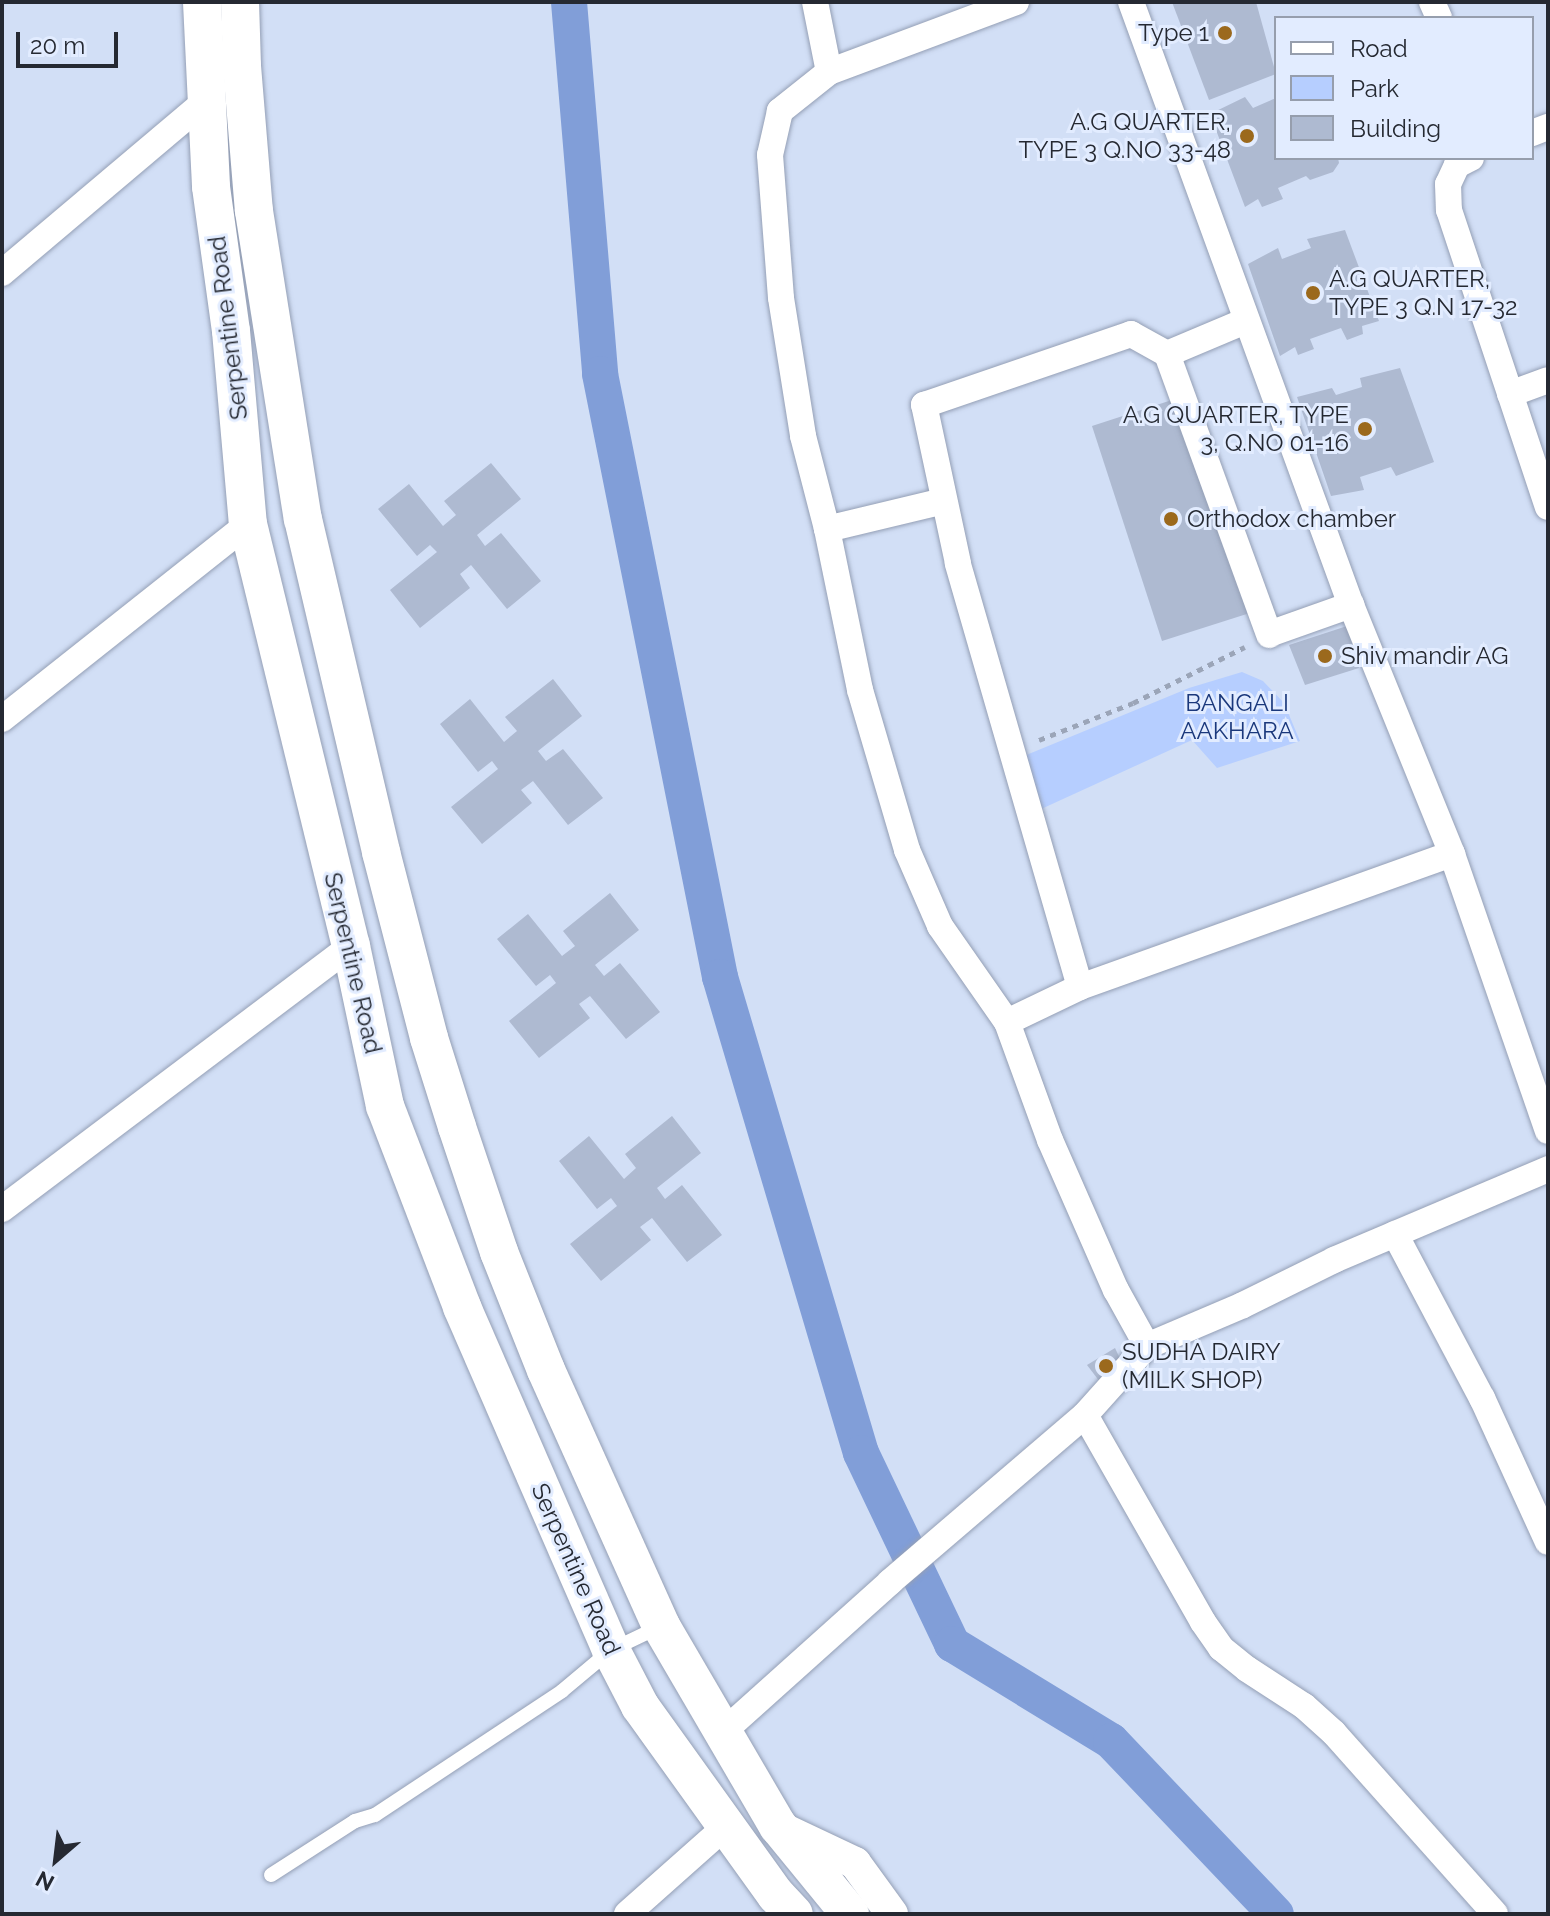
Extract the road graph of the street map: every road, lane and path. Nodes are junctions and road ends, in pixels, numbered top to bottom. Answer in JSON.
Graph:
{"nodes":[{"id":1,"x":202,"y":2,"type":"edge"},
{"id":2,"x":240,"y":2,"type":"edge"},
{"id":3,"x":815,"y":2,"type":"edge"},
{"id":4,"x":1016,"y":2,"type":"edge"},
{"id":5,"x":1131,"y":2,"type":"edge"},
{"id":6,"x":829,"y":72,"type":"junction"},
{"id":7,"x":204,"y":102,"type":"junction"},
{"id":8,"x":1467,"y":160,"type":"edge"},
{"id":9,"x":2,"y":273,"type":"edge"},
{"id":10,"x":1245,"y":321,"type":"junction"},
{"id":11,"x":1167,"y":354,"type":"junction"},
{"id":12,"x":1548,"y":380,"type":"edge"},
{"id":13,"x":1510,"y":394,"type":"junction"},
{"id":14,"x":944,"y":501,"type":"junction"},
{"id":15,"x":1548,"y":507,"type":"edge"},
{"id":16,"x":248,"y":524,"type":"junction"},
{"id":17,"x":827,"y":529,"type":"junction"},
{"id":18,"x":1351,"y":605,"type":"junction"},
{"id":19,"x":1272,"y":634,"type":"junction"},
{"id":20,"x":2,"y":719,"type":"edge"},
{"id":21,"x":1013,"y":750,"type":"junction"},
{"id":22,"x":1452,"y":854,"type":"junction"},
{"id":23,"x":351,"y":946,"type":"junction"},
{"id":24,"x":1080,"y":987,"type":"junction"},
{"id":25,"x":1007,"y":1022,"type":"junction"},
{"id":26,"x":1548,"y":1131,"type":"edge"},
{"id":27,"x":1548,"y":1169,"type":"edge"},
{"id":28,"x":2,"y":1209,"type":"edge"},
{"id":29,"x":1395,"y":1234,"type":"junction"},
{"id":30,"x":514,"y":1290,"type":"junction"},
{"id":31,"x":462,"y":1307,"type":"junction"},
{"id":32,"x":1147,"y":1346,"type":"junction"},
{"id":33,"x":1085,"y":1415,"type":"junction"},
{"id":34,"x":590,"y":1467,"type":"junction"},
{"id":35,"x":541,"y":1491,"type":"junction"},
{"id":36,"x":1548,"y":1542,"type":"edge"},
{"id":37,"x":661,"y":1626,"type":"junction"},
{"id":38,"x":611,"y":1650,"type":"junction"},
{"id":39,"x":722,"y":1733,"type":"junction"},
{"id":40,"x":778,"y":1826,"type":"junction"},
{"id":41,"x":734,"y":1838,"type":"junction"},
{"id":42,"x":271,"y":1875,"type":"dead end"},
{"id":43,"x":627,"y":1914,"type":"edge"},
{"id":44,"x":794,"y":1914,"type":"edge"},
{"id":45,"x":850,"y":1914,"type":"edge"},
{"id":46,"x":892,"y":1914,"type":"edge"},
{"id":47,"x":1495,"y":1914,"type":"edge"}],
"edges":[{"from":1,"to":7,"type":"main road","name":"Serpentine Road"},
{"from":2,"to":30,"type":"main road"},
{"from":3,"to":6,"type":"street"},
{"from":4,"to":6,"type":"street"},
{"from":5,"to":10,"type":"street"},
{"from":6,"to":17,"type":"street"},
{"from":7,"to":9,"type":"street"},
{"from":7,"to":16,"type":"main road","name":"Serpentine Road"},
{"from":8,"to":13,"type":"street"},
{"from":10,"to":11,"type":"street"},
{"from":10,"to":18,"type":"street"},
{"from":11,"to":14,"type":"street"},
{"from":11,"to":19,"type":"street"},
{"from":12,"to":13,"type":"street"},
{"from":13,"to":15,"type":"street"},
{"from":14,"to":17,"type":"street"},
{"from":14,"to":21,"type":"street"},
{"from":16,"to":20,"type":"street"},
{"from":16,"to":23,"type":"main road","name":"Serpentine Road"},
{"from":17,"to":25,"type":"street"},
{"from":18,"to":19,"type":"street"},
{"from":18,"to":22,"type":"street"},
{"from":19,"to":21,"type":"path"},
{"from":21,"to":24,"type":"street"},
{"from":22,"to":24,"type":"street"},
{"from":22,"to":26,"type":"street"},
{"from":23,"to":28,"type":"street"},
{"from":23,"to":31,"type":"main road","name":"Serpentine Road"},
{"from":24,"to":25,"type":"street"},
{"from":25,"to":32,"type":"street"},
{"from":27,"to":29,"type":"street"},
{"from":29,"to":32,"type":"street"},
{"from":29,"to":36,"type":"street"},
{"from":30,"to":31,"type":"main road"},
{"from":30,"to":34,"type":"main road"},
{"from":31,"to":35,"type":"main road","name":"Serpentine Road"},
{"from":32,"to":33,"type":"street"},
{"from":33,"to":39,"type":"street"},
{"from":33,"to":47,"type":"street"},
{"from":34,"to":35,"type":"main road"},
{"from":34,"to":37,"type":"main road"},
{"from":35,"to":38,"type":"main road","name":"Serpentine Road"},
{"from":37,"to":38,"type":"lane"},
{"from":37,"to":39,"type":"main road"},
{"from":38,"to":41,"type":"main road","name":"Serpentine Road"},
{"from":38,"to":42,"type":"lane"},
{"from":39,"to":40,"type":"main road"},
{"from":40,"to":45,"type":"main road"},
{"from":40,"to":46,"type":"street"},
{"from":41,"to":43,"type":"street"},
{"from":41,"to":44,"type":"main road","name":"Serpentine Road"}]}
